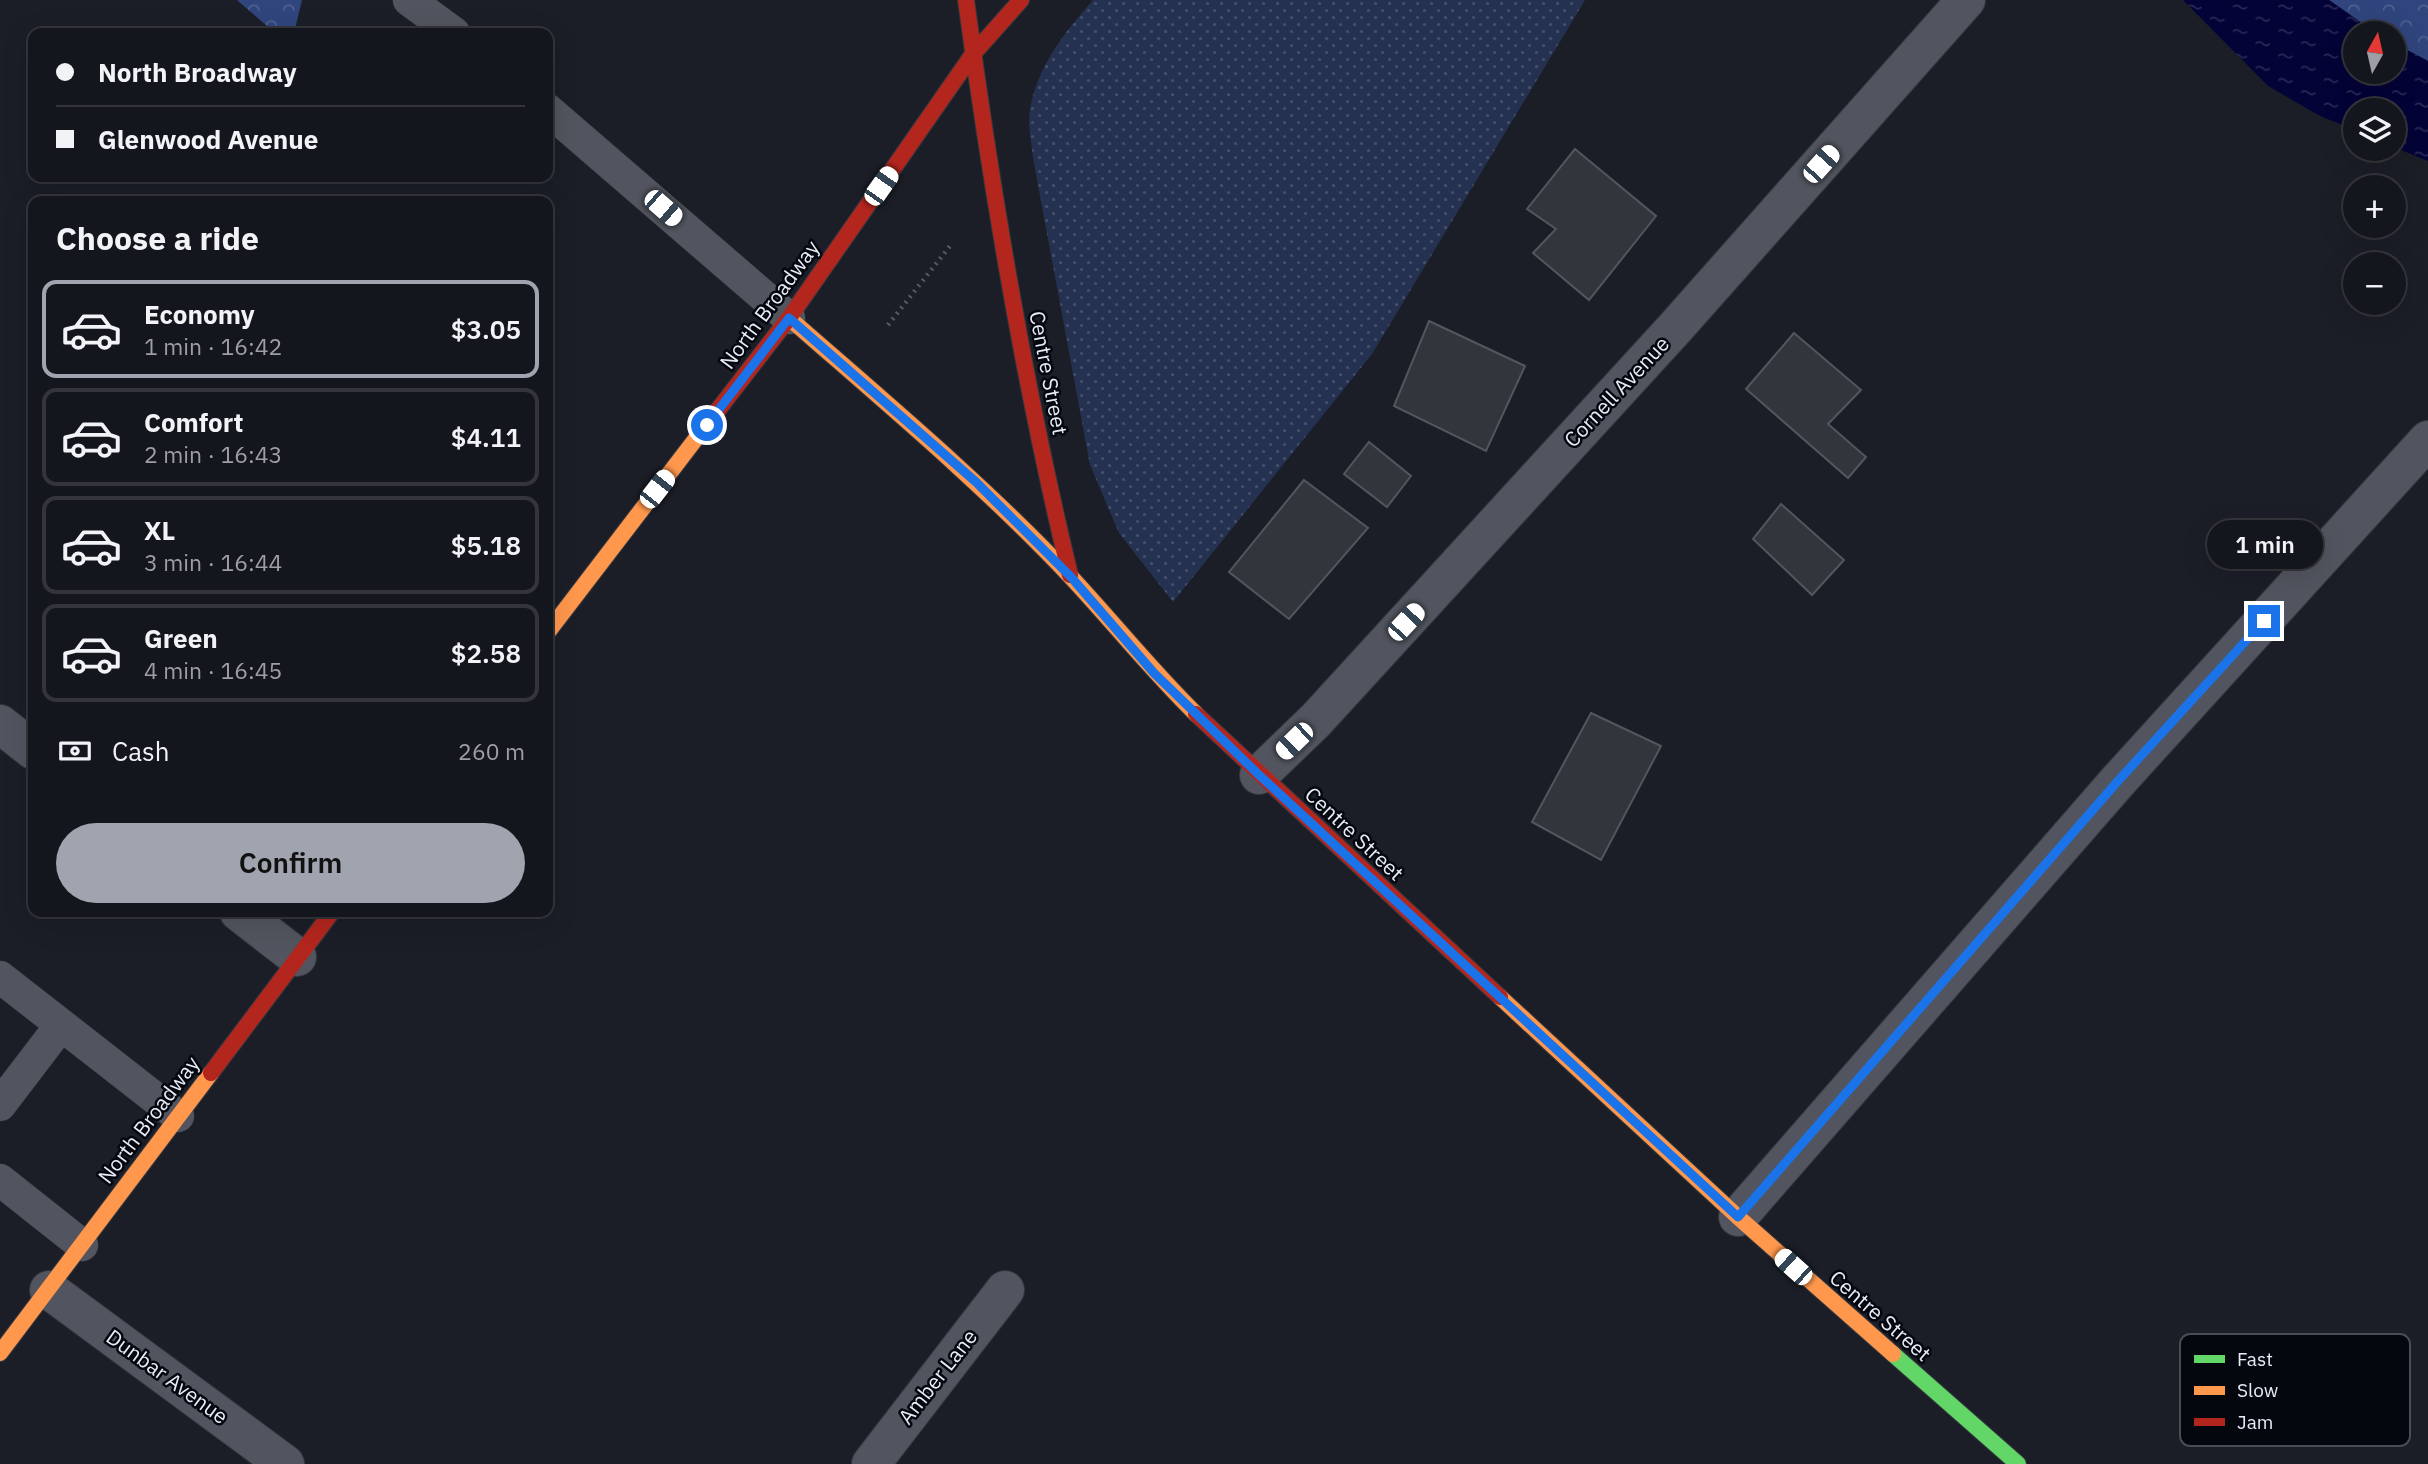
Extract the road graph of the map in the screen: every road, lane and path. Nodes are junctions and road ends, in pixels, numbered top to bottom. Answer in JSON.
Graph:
{"nodes":[{"id":1,"x":409,"y":0,"type":"edge"},
{"id":2,"x":966,"y":0,"type":"edge"},
{"id":3,"x":1021,"y":0,"type":"edge"},
{"id":4,"x":1966,"y":0,"type":"edge"},
{"id":5,"x":447,"y":28,"type":"edge"},
{"id":6,"x":973,"y":54,"type":"junction"},
{"id":7,"x":553,"y":114,"type":"edge"},
{"id":8,"x":957,"y":237,"type":"dead end"},
{"id":9,"x":789,"y":318,"type":"junction"},
{"id":10,"x":888,"y":326,"type":"dead end"},
{"id":11,"x":2428,"y":440,"type":"edge"},
{"id":12,"x":1071,"y":577,"type":"junction"},
{"id":13,"x":553,"y":625,"type":"edge"},
{"id":14,"x":0,"y":724,"type":"edge"},
{"id":15,"x":28,"y":746,"type":"edge"},
{"id":16,"x":1259,"y":775,"type":"junction"},
{"id":17,"x":245,"y":917,"type":"edge"},
{"id":18,"x":328,"y":917,"type":"edge"},
{"id":19,"x":297,"y":957,"type":"junction"},
{"id":20,"x":0,"y":976,"type":"edge"},
{"id":21,"x":61,"y":1025,"type":"junction"},
{"id":22,"x":0,"y":1105,"type":"edge"},
{"id":23,"x":178,"y":1116,"type":"junction"},
{"id":24,"x":0,"y":1180,"type":"edge"},
{"id":25,"x":1738,"y":1217,"type":"junction"},
{"id":26,"x":82,"y":1245,"type":"junction"},
{"id":27,"x":49,"y":1290,"type":"junction"},
{"id":28,"x":1005,"y":1290,"type":"dead end"},
{"id":29,"x":3,"y":1342,"type":"edge"},
{"id":30,"x":285,"y":1464,"type":"edge"},
{"id":31,"x":871,"y":1464,"type":"edge"},
{"id":32,"x":2018,"y":1464,"type":"edge"}],
"edges":[{"from":1,"to":5,"type":"lane"},
{"from":2,"to":6,"type":"main road","name":"Centre Street"},
{"from":3,"to":6,"type":"main road","name":"North Broadway"},
{"from":4,"to":16,"type":"street","name":"Cornell Avenue"},
{"from":6,"to":9,"type":"main road","name":"North Broadway"},
{"from":6,"to":12,"type":"main road","name":"Centre Street"},
{"from":7,"to":9,"type":"lane"},
{"from":8,"to":10,"type":"path"},
{"from":9,"to":12,"type":"main road"},
{"from":9,"to":13,"type":"main road","name":"North Broadway"},
{"from":11,"to":25,"type":"street"},
{"from":12,"to":16,"type":"main road","name":"Centre Street"},
{"from":14,"to":15,"type":"street"},
{"from":16,"to":25,"type":"main road","name":"Centre Street"},
{"from":17,"to":19,"type":"street"},
{"from":18,"to":19,"type":"main road","name":"North Broadway"},
{"from":19,"to":23,"type":"main road","name":"North Broadway"},
{"from":20,"to":21,"type":"lane"},
{"from":21,"to":22,"type":"lane"},
{"from":21,"to":23,"type":"lane"},
{"from":23,"to":26,"type":"main road","name":"North Broadway"},
{"from":24,"to":26,"type":"lane"},
{"from":25,"to":32,"type":"main road","name":"Centre Street"},
{"from":26,"to":27,"type":"main road","name":"North Broadway"},
{"from":27,"to":29,"type":"main road","name":"North Broadway"},
{"from":27,"to":30,"type":"street","name":"Dunbar Avenue"},
{"from":28,"to":31,"type":"street","name":"Amber Lane"}]}
